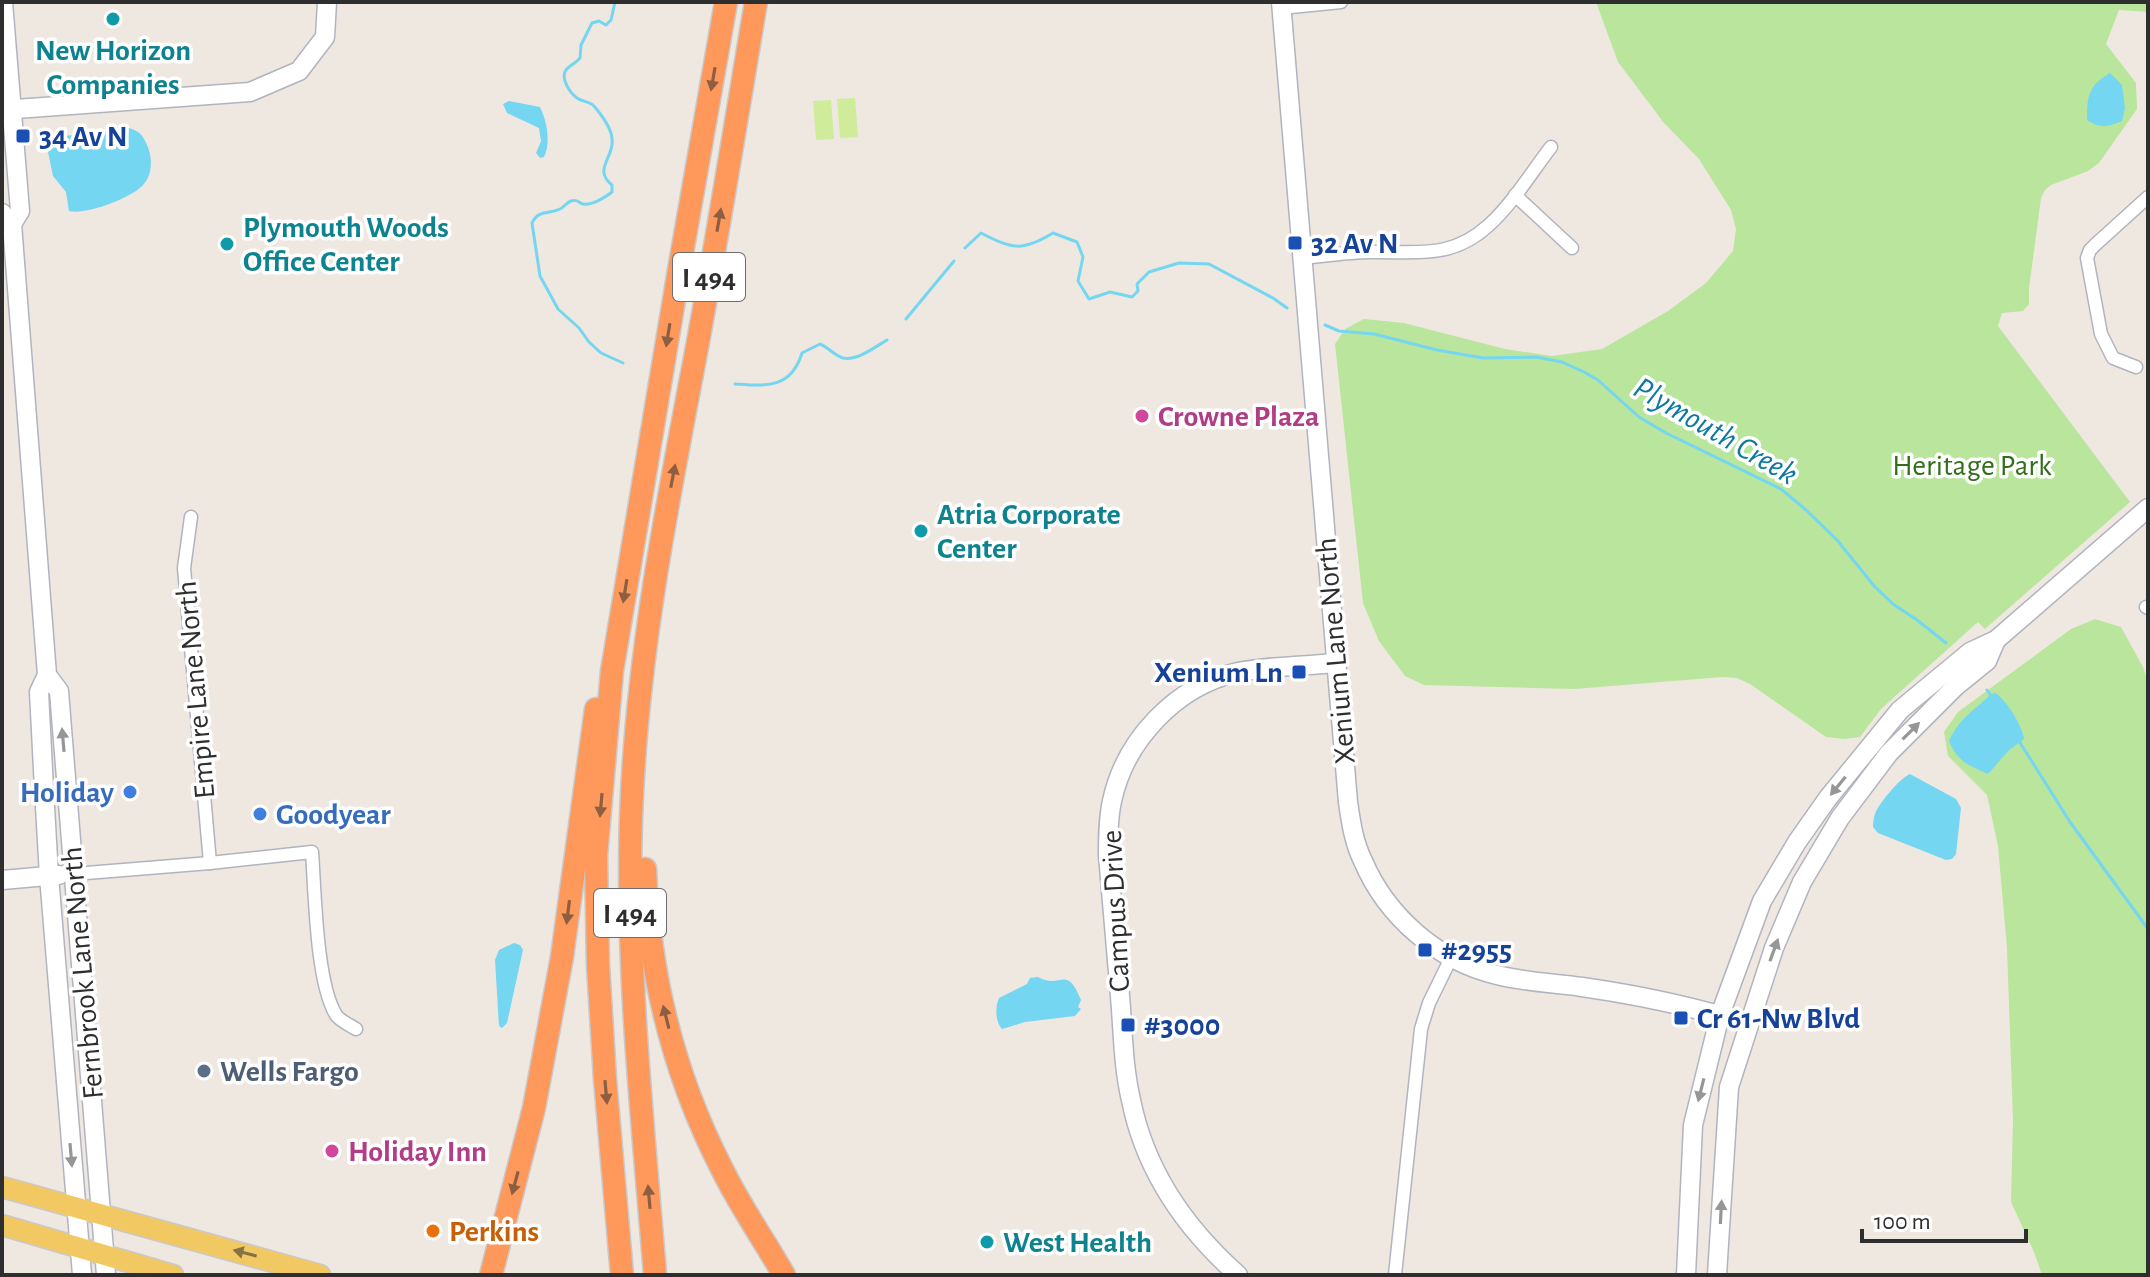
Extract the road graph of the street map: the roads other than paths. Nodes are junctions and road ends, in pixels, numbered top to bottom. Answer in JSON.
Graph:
{"nodes":[{"id":1,"x":3,"y":2,"type":"edge"},
{"id":2,"x":327,"y":2,"type":"edge"},
{"id":3,"x":726,"y":2,"type":"edge"},
{"id":4,"x":756,"y":2,"type":"edge"},
{"id":5,"x":1341,"y":2,"type":"edge"},
{"id":6,"x":1281,"y":5,"type":"edge"},
{"id":7,"x":7,"y":110,"type":"edge"},
{"id":8,"x":1551,"y":147,"type":"dead end"},
{"id":9,"x":1515,"y":195,"type":"junction"},
{"id":10,"x":2148,"y":197,"type":"edge"},
{"id":11,"x":7,"y":218,"type":"edge"},
{"id":12,"x":1572,"y":248,"type":"dead end"},
{"id":13,"x":1302,"y":258,"type":"junction"},
{"id":14,"x":2136,"y":367,"type":"dead end"},
{"id":15,"x":2148,"y":508,"type":"edge"},
{"id":16,"x":191,"y":517,"type":"dead end"},
{"id":17,"x":658,"y":552,"type":"junction"},
{"id":18,"x":1996,"y":640,"type":"junction"},
{"id":19,"x":1336,"y":663,"type":"junction"},
{"id":20,"x":612,"y":671,"type":"junction"},
{"id":21,"x":47,"y":675,"type":"junction"},
{"id":22,"x":210,"y":863,"type":"junction"},
{"id":23,"x":74,"y":874,"type":"junction"},
{"id":24,"x":49,"y":876,"type":"junction"},
{"id":25,"x":2,"y":880,"type":"edge"},
{"id":26,"x":1451,"y":958,"type":"junction"},
{"id":27,"x":1720,"y":1015,"type":"junction"},
{"id":28,"x":1749,"y":1024,"type":"junction"},
{"id":29,"x":356,"y":1029,"type":"dead end"},
{"id":30,"x":676,"y":1055,"type":"junction"},
{"id":31,"x":2,"y":1187,"type":"edge"},
{"id":32,"x":76,"y":1207,"type":"junction"},
{"id":33,"x":101,"y":1213,"type":"junction"},
{"id":34,"x":2,"y":1225,"type":"edge"},
{"id":35,"x":80,"y":1248,"type":"junction"},
{"id":36,"x":105,"y":1265,"type":"edge"},
{"id":37,"x":82,"y":1275,"type":"edge"},
{"id":38,"x":173,"y":1275,"type":"edge"},
{"id":39,"x":320,"y":1275,"type":"edge"},
{"id":40,"x":491,"y":1275,"type":"edge"},
{"id":41,"x":622,"y":1275,"type":"edge"},
{"id":42,"x":655,"y":1275,"type":"edge"},
{"id":43,"x":784,"y":1275,"type":"edge"},
{"id":44,"x":801,"y":1275,"type":"edge"},
{"id":45,"x":1238,"y":1275,"type":"edge"},
{"id":46,"x":1395,"y":1275,"type":"edge"},
{"id":47,"x":1686,"y":1275,"type":"edge"},
{"id":48,"x":1717,"y":1275,"type":"edge"}],
"edges":[{"from":1,"to":7,"type":"street","name":"Fernbrook Lane North"},
{"from":2,"to":7,"type":"street"},
{"from":3,"to":20,"type":"highway","number":"I 494","one_way":true},
{"from":17,"to":4,"type":"highway","number":"I 494","one_way":true},
{"from":5,"to":6,"type":"street"},
{"from":6,"to":13,"type":"street","name":"Xenium Lane North"},
{"from":7,"to":11,"type":"street","name":"Fernbrook Lane North"},
{"from":8,"to":9,"type":"street"},
{"from":9,"to":12,"type":"street"},
{"from":9,"to":13,"type":"street"},
{"from":10,"to":14,"type":"street"},
{"from":11,"to":21,"type":"street","name":"Fernbrook Lane North"},
{"from":13,"to":19,"type":"street","name":"Xenium Lane North"},
{"from":15,"to":18,"type":"street"},
{"from":16,"to":22,"type":"street","name":"Empire Lane North"},
{"from":30,"to":17,"type":"highway","one_way":true},
{"from":42,"to":17,"type":"highway","number":"I 494","one_way":true},
{"from":18,"to":27,"type":"street","one_way":true},
{"from":28,"to":18,"type":"street","one_way":true},
{"from":19,"to":26,"type":"street","name":"Xenium Lane North"},
{"from":19,"to":45,"type":"street","name":"Campus Drive"},
{"from":20,"to":40,"type":"highway","one_way":true},
{"from":20,"to":41,"type":"highway","number":"I 494","one_way":true},
{"from":23,"to":21,"type":"street","name":"Fernbrook Lane North","one_way":true},
{"from":21,"to":24,"type":"street","name":"Fernbrook Lane North"},
{"from":22,"to":23,"type":"street"},
{"from":22,"to":29,"type":"street"},
{"from":23,"to":24,"type":"street"},
{"from":23,"to":33,"type":"street","name":"Fernbrook Lane North"},
{"from":24,"to":25,"type":"street"},
{"from":24,"to":32,"type":"street","name":"Fernbrook Lane North","one_way":true},
{"from":26,"to":27,"type":"street","name":"Xenium Lane North"},
{"from":26,"to":46,"type":"street"},
{"from":27,"to":28,"type":"street","name":"Xenium Lane North"},
{"from":27,"to":47,"type":"street","one_way":true},
{"from":48,"to":28,"type":"street","one_way":true},
{"from":30,"to":43,"type":"highway"},
{"from":30,"to":44,"type":"highway"},
{"from":31,"to":32,"type":"main road"},
{"from":32,"to":33,"type":"main road"},
{"from":32,"to":35,"type":"street","name":"Fernbrook Lane North"},
{"from":33,"to":36,"type":"street","name":"Fernbrook Lane North"},
{"from":39,"to":33,"type":"main road","one_way":true},
{"from":34,"to":35,"type":"main road"},
{"from":35,"to":36,"type":"main road"},
{"from":35,"to":37,"type":"street","name":"Fernbrook Lane North"},
{"from":36,"to":38,"type":"main road"}]}
